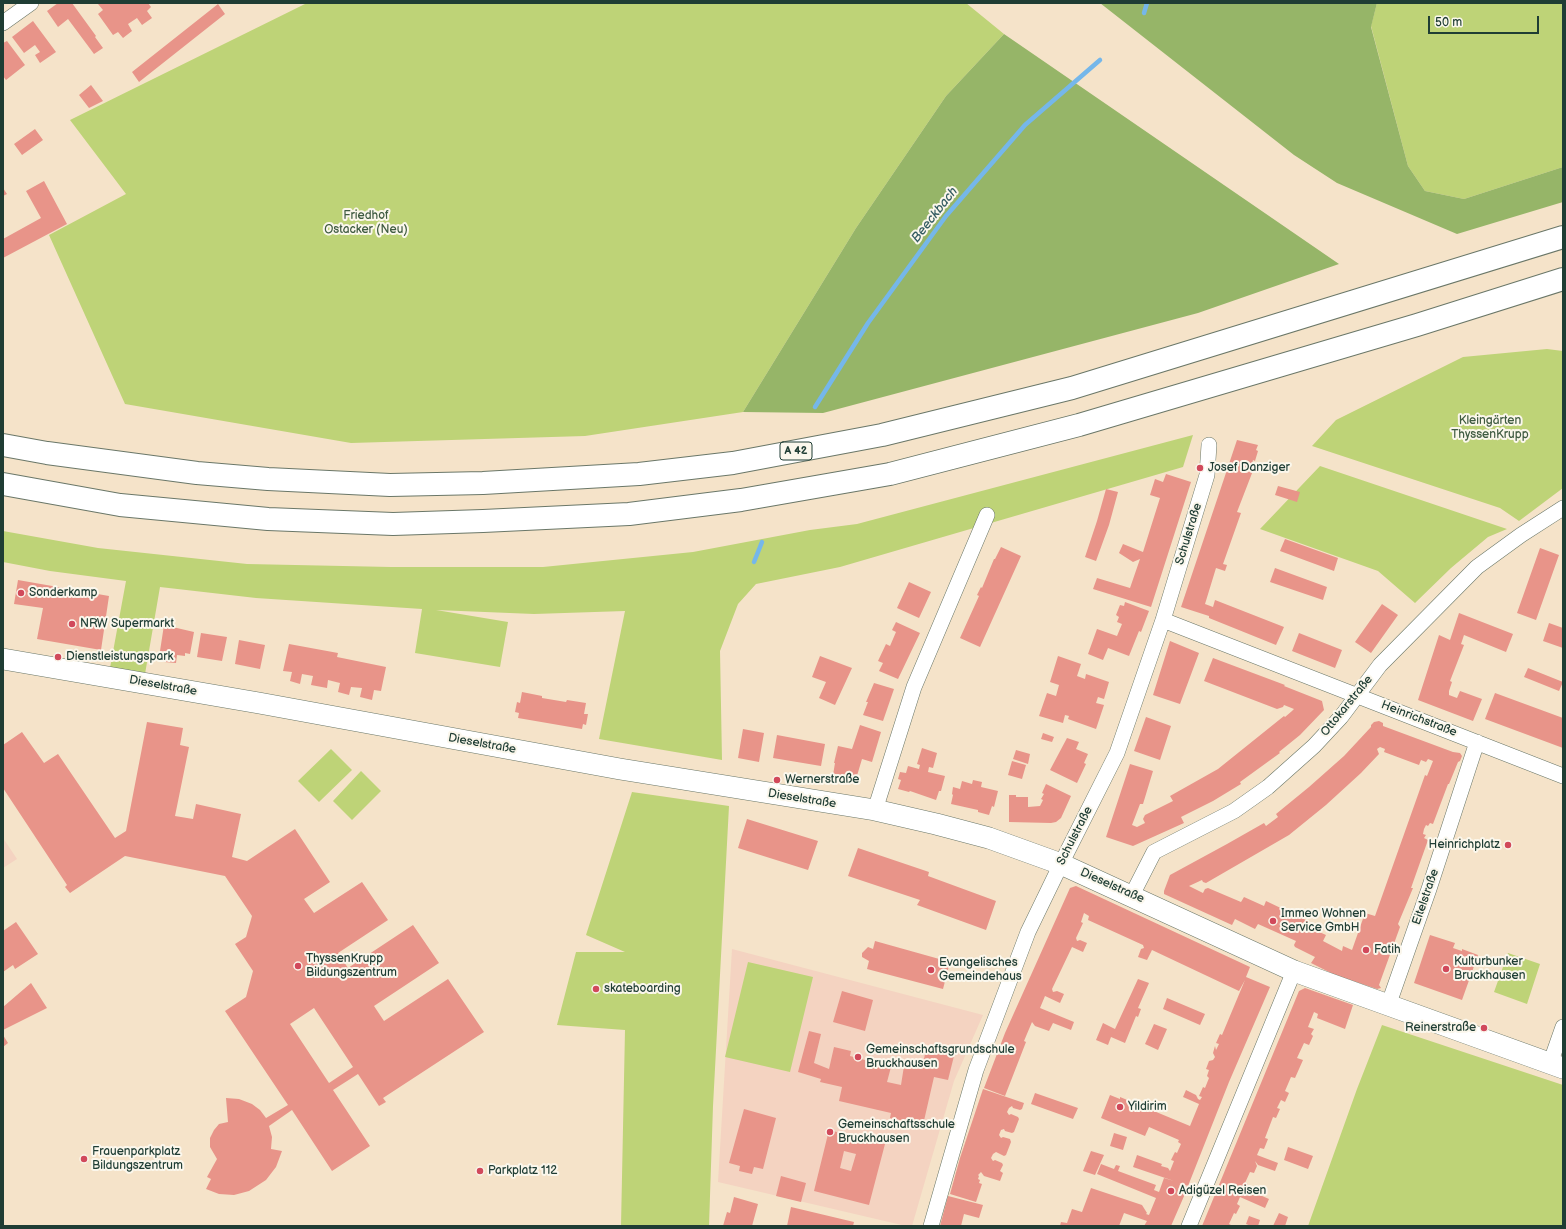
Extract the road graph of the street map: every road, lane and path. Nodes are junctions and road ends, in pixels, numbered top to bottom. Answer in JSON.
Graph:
{"nodes":[{"id":1,"x":31,"y":3,"type":"edge"},
{"id":2,"x":3,"y":23,"type":"edge"},
{"id":3,"x":1563,"y":237,"type":"edge"},
{"id":4,"x":1563,"y":279,"type":"edge"},
{"id":5,"x":3,"y":445,"type":"edge"},
{"id":6,"x":1209,"y":445,"type":"dead end"},
{"id":7,"x":3,"y":484,"type":"edge"},
{"id":8,"x":1563,"y":508,"type":"edge"},
{"id":9,"x":987,"y":515,"type":"dead end"},
{"id":10,"x":1164,"y":620,"type":"junction"},
{"id":11,"x":3,"y":659,"type":"edge"},
{"id":12,"x":1358,"y":696,"type":"junction"},
{"id":13,"x":1478,"y":742,"type":"junction"},
{"id":14,"x":1563,"y":776,"type":"edge"},
{"id":15,"x":875,"y":810,"type":"junction"},
{"id":16,"x":1061,"y":864,"type":"junction"},
{"id":17,"x":1132,"y":895,"type":"junction"},
{"id":18,"x":1294,"y":971,"type":"junction"},
{"id":19,"x":1388,"y":1006,"type":"junction"},
{"id":20,"x":1563,"y":1027,"type":"edge"},
{"id":21,"x":1556,"y":1066,"type":"edge"},
{"id":22,"x":931,"y":1226,"type":"edge"},
{"id":23,"x":1189,"y":1226,"type":"edge"}],
"edges":[{"from":1,"to":2,"type":"street"},
{"from":3,"to":5,"type":"highway","number":"A 42"},
{"from":4,"to":7,"type":"highway"},
{"from":6,"to":10,"type":"street","name":"Schulstraße"},
{"from":8,"to":12,"type":"street","name":"Ottokarstraße"},
{"from":9,"to":15,"type":"street"},
{"from":10,"to":12,"type":"street","name":"Heinrichstraße"},
{"from":10,"to":16,"type":"street","name":"Schulstraße"},
{"from":11,"to":15,"type":"street","name":"Dieselstraße"},
{"from":12,"to":13,"type":"street","name":"Heinrichstraße"},
{"from":12,"to":17,"type":"street","name":"Ottokarstraße"},
{"from":13,"to":14,"type":"street","name":"Heinrichstraße"},
{"from":13,"to":19,"type":"street","name":"Eitelstraße"},
{"from":15,"to":16,"type":"street","name":"Dieselstraße"},
{"from":16,"to":17,"type":"street","name":"Dieselstraße"},
{"from":16,"to":22,"type":"street","name":"Schulstraße"},
{"from":17,"to":18,"type":"street","name":"Dieselstraße"},
{"from":18,"to":19,"type":"street","name":"Dieselstraße"},
{"from":18,"to":23,"type":"street"},
{"from":19,"to":21,"type":"street","name":"Dieselstraße"},
{"from":20,"to":21,"type":"street"}]}
